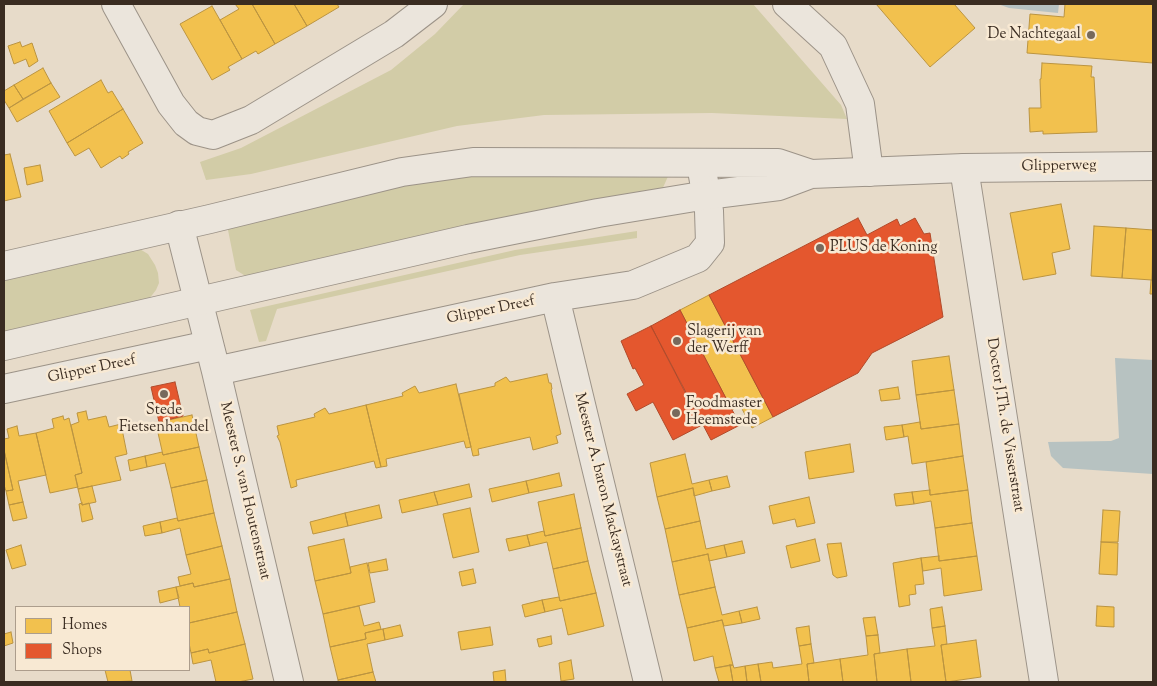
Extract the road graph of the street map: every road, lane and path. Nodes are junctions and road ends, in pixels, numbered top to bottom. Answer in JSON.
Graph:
{"nodes":[{"id":1,"x":116,"y":4,"type":"edge"},
{"id":2,"x":432,"y":4,"type":"edge"},
{"id":3,"x":787,"y":4,"type":"edge"},
{"id":4,"x":701,"y":164,"type":"junction"},
{"id":5,"x":1153,"y":166,"type":"edge"},
{"id":6,"x":964,"y":168,"type":"junction"},
{"id":7,"x":869,"y":172,"type":"junction"},
{"id":8,"x":811,"y":174,"type":"junction"},
{"id":9,"x":707,"y":195,"type":"junction"},
{"id":10,"x":179,"y":226,"type":"junction"},
{"id":11,"x":4,"y":266,"type":"edge"},
{"id":12,"x":555,"y":297,"type":"junction"},
{"id":13,"x":198,"y":301,"type":"junction"},
{"id":14,"x":209,"y":345,"type":"junction"},
{"id":15,"x":4,"y":346,"type":"edge"},
{"id":16,"x":216,"y":371,"type":"junction"},
{"id":17,"x":4,"y":388,"type":"edge"},
{"id":18,"x":289,"y":682,"type":"edge"},
{"id":19,"x":648,"y":682,"type":"edge"},
{"id":20,"x":1044,"y":682,"type":"edge"}],
"edges":[{"from":1,"to":2,"type":"street"},
{"from":3,"to":7,"type":"street"},
{"from":4,"to":8,"type":"street"},
{"from":4,"to":9,"type":"street","name":"Glipper Dreef"},
{"from":4,"to":10,"type":"street"},
{"from":5,"to":6,"type":"street","name":"Glipperweg"},
{"from":6,"to":7,"type":"street"},
{"from":6,"to":20,"type":"street","name":"Doctor J.Th. de Visserstraat"},
{"from":7,"to":8,"type":"street"},
{"from":8,"to":9,"type":"street"},
{"from":9,"to":12,"type":"street","name":"Glipper Dreef"},
{"from":9,"to":13,"type":"street"},
{"from":10,"to":11,"type":"street"},
{"from":10,"to":13,"type":"street"},
{"from":12,"to":16,"type":"street","name":"Glipper Dreef"},
{"from":12,"to":19,"type":"street","name":"Meester A. baron Mackaystraat"},
{"from":13,"to":14,"type":"street","name":"Meester S. van Houtenstraat"},
{"from":13,"to":15,"type":"street"},
{"from":14,"to":16,"type":"street","name":"Meester S. van Houtenstraat"},
{"from":14,"to":17,"type":"street","name":"Glipper Dreef"},
{"from":16,"to":18,"type":"street","name":"Meester S. van Houtenstraat"}]}
